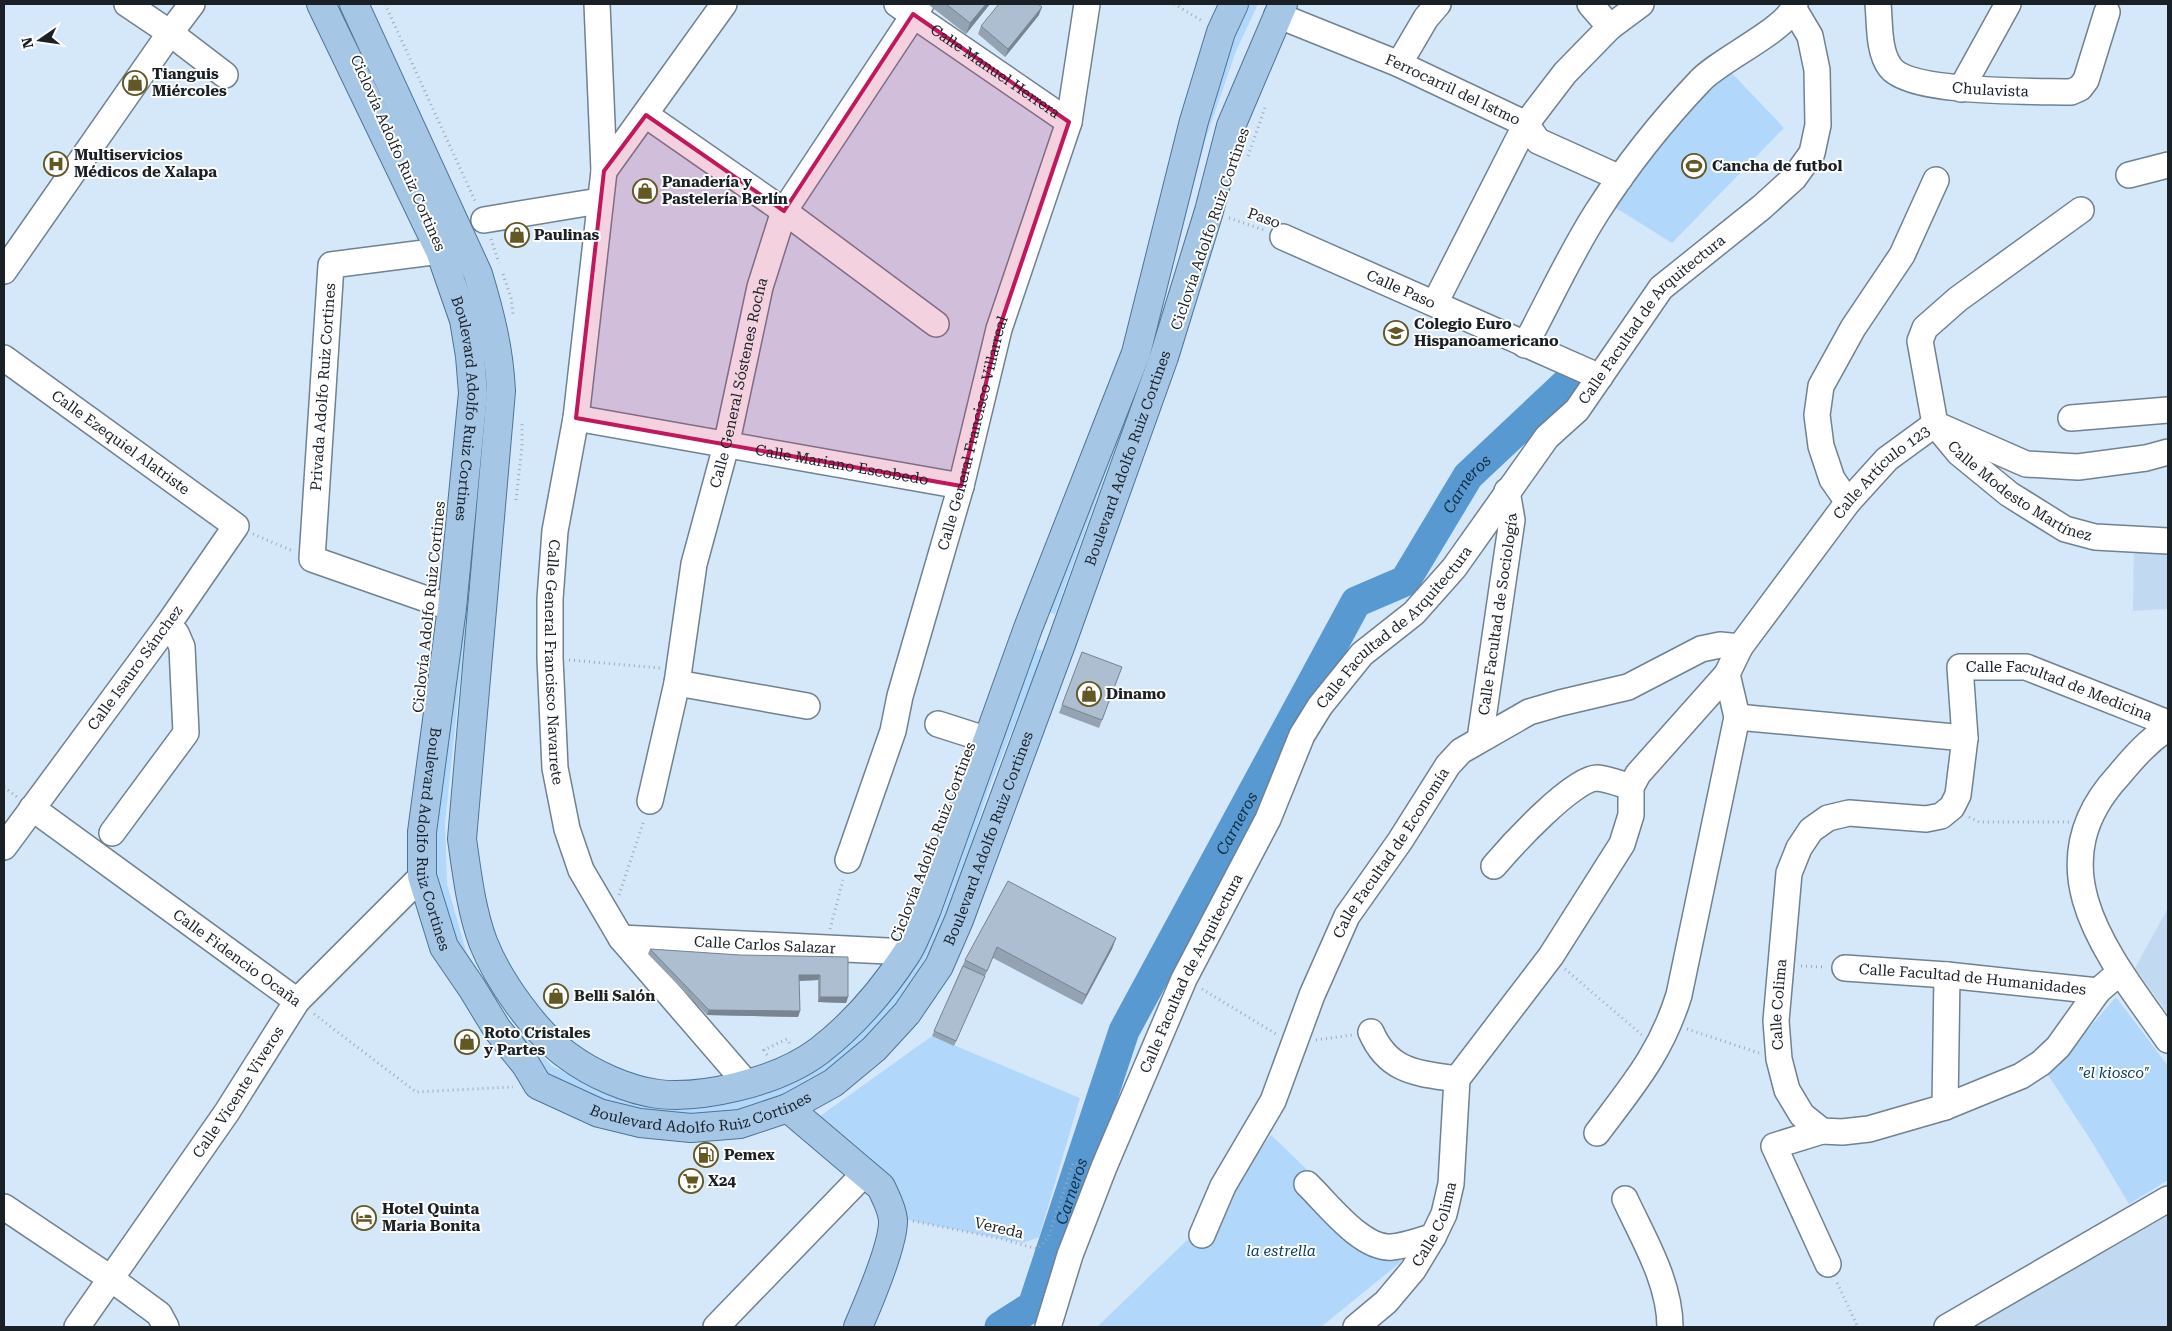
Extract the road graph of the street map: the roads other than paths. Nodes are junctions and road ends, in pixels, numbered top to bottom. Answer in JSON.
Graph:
{"nodes":[{"id":1,"x":127,"y":4,"type":"edge"},
{"id":2,"x":192,"y":4,"type":"edge"},
{"id":3,"x":320,"y":4,"type":"edge"},
{"id":4,"x":354,"y":4,"type":"edge"},
{"id":5,"x":597,"y":4,"type":"edge"},
{"id":6,"x":724,"y":4,"type":"edge"},
{"id":7,"x":1087,"y":4,"type":"edge"},
{"id":8,"x":1234,"y":4,"type":"edge"},
{"id":9,"x":1438,"y":4,"type":"edge"},
{"id":10,"x":1590,"y":4,"type":"edge"},
{"id":11,"x":1642,"y":4,"type":"edge"},
{"id":12,"x":1878,"y":4,"type":"edge"},
{"id":13,"x":2008,"y":4,"type":"edge"},
{"id":14,"x":1795,"y":6,"type":"edge"},
{"id":15,"x":910,"y":7,"type":"edge"},
{"id":16,"x":1280,"y":10,"type":"edge"},
{"id":17,"x":2107,"y":12,"type":"dead end"},
{"id":18,"x":1610,"y":26,"type":"junction"},
{"id":19,"x":170,"y":33,"type":"junction"},
{"id":20,"x":1399,"y":64,"type":"junction"},
{"id":21,"x":224,"y":75,"type":"dead end"},
{"id":22,"x":1961,"y":89,"type":"junction"},
{"id":23,"x":646,"y":115,"type":"junction"},
{"id":24,"x":1068,"y":122,"type":"junction"},
{"id":25,"x":1526,"y":124,"type":"junction"},
{"id":26,"x":2168,"y":165,"type":"edge"},
{"id":27,"x":604,"y":171,"type":"junction"},
{"id":28,"x":2129,"y":175,"type":"dead end"},
{"id":29,"x":1620,"y":178,"type":"junction"},
{"id":30,"x":1936,"y":180,"type":"dead end"},
{"id":31,"x":600,"y":201,"type":"junction"},
{"id":32,"x":2081,"y":210,"type":"dead end"},
{"id":33,"x":784,"y":211,"type":"junction"},
{"id":34,"x":484,"y":220,"type":"road end"},
{"id":35,"x":1283,"y":237,"type":"road end"},
{"id":36,"x":440,"y":251,"type":"junction"},
{"id":37,"x":4,"y":271,"type":"edge"},
{"id":38,"x":1434,"y":303,"type":"junction"},
{"id":39,"x":936,"y":324,"type":"dead end"},
{"id":40,"x":1525,"y":345,"type":"junction"},
{"id":41,"x":4,"y":358,"type":"edge"},
{"id":42,"x":1595,"y":375,"type":"junction"},
{"id":43,"x":2168,"y":410,"type":"edge"},
{"id":44,"x":576,"y":418,"type":"junction"},
{"id":45,"x":2070,"y":418,"type":"dead end"},
{"id":46,"x":1935,"y":424,"type":"junction"},
{"id":47,"x":726,"y":446,"type":"junction"},
{"id":48,"x":2168,"y":452,"type":"edge"},
{"id":49,"x":961,"y":486,"type":"junction"},
{"id":50,"x":1507,"y":491,"type":"junction"},
{"id":51,"x":1848,"y":502,"type":"junction"},
{"id":52,"x":236,"y":526,"type":"joint"},
{"id":53,"x":2168,"y":541,"type":"edge"},
{"id":54,"x":456,"y":564,"type":"junction"},
{"id":55,"x":487,"y":567,"type":"junction"},
{"id":56,"x":452,"y":608,"type":"junction"},
{"id":57,"x":167,"y":626,"type":"junction"},
{"id":58,"x":1028,"y":628,"type":"junction"},
{"id":59,"x":1063,"y":640,"type":"junction"},
{"id":60,"x":1740,"y":647,"type":"junction"},
{"id":61,"x":1727,"y":674,"type":"junction"},
{"id":62,"x":672,"y":676,"type":"junction"},
{"id":63,"x":807,"y":706,"type":"dead end"},
{"id":64,"x":1737,"y":717,"type":"junction"},
{"id":65,"x":2168,"y":723,"type":"edge"},
{"id":66,"x":938,"y":724,"type":"dead end"},
{"id":67,"x":2168,"y":728,"type":"edge"},
{"id":68,"x":1480,"y":738,"type":"junction"},
{"id":69,"x":1965,"y":738,"type":"junction"},
{"id":70,"x":988,"y":740,"type":"junction"},
{"id":71,"x":1631,"y":787,"type":"junction"},
{"id":72,"x":650,"y":801,"type":"road end"},
{"id":73,"x":32,"y":808,"type":"junction"},
{"id":74,"x":4,"y":821,"type":"edge"},
{"id":75,"x":112,"y":833,"type":"dead end"},
{"id":76,"x":4,"y":847,"type":"edge"},
{"id":77,"x":848,"y":860,"type":"road end"},
{"id":78,"x":1494,"y":866,"type":"dead end"},
{"id":79,"x":422,"y":876,"type":"junction"},
{"id":80,"x":616,"y":930,"type":"junction"},
{"id":81,"x":908,"y":952,"type":"junction"},
{"id":82,"x":1845,"y":968,"type":"road end"},
{"id":83,"x":2120,"y":972,"type":"junction"},
{"id":84,"x":1947,"y":975,"type":"junction"},
{"id":85,"x":2098,"y":991,"type":"junction"},
{"id":86,"x":297,"y":1001,"type":"junction"},
{"id":87,"x":1372,"y":1032,"type":"road end"},
{"id":88,"x":2168,"y":1040,"type":"edge"},
{"id":89,"x":1458,"y":1079,"type":"junction"},
{"id":90,"x":747,"y":1084,"type":"junction"},
{"id":91,"x":1945,"y":1107,"type":"junction"},
{"id":92,"x":788,"y":1108,"type":"junction"},
{"id":93,"x":1822,"y":1131,"type":"junction"},
{"id":94,"x":1597,"y":1132,"type":"dead end"},
{"id":95,"x":865,"y":1173,"type":"junction"},
{"id":96,"x":1307,"y":1184,"type":"dead end"},
{"id":97,"x":1624,"y":1199,"type":"dead end"},
{"id":98,"x":2168,"y":1199,"type":"edge"},
{"id":99,"x":4,"y":1207,"type":"edge"},
{"id":100,"x":1202,"y":1236,"type":"dead end"},
{"id":101,"x":1433,"y":1237,"type":"junction"},
{"id":102,"x":1828,"y":1264,"type":"road end"},
{"id":103,"x":110,"y":1278,"type":"junction"},
{"id":104,"x":857,"y":1326,"type":"edge"},
{"id":105,"x":77,"y":1327,"type":"edge"},
{"id":106,"x":166,"y":1327,"type":"edge"},
{"id":107,"x":716,"y":1327,"type":"edge"},
{"id":108,"x":1048,"y":1327,"type":"edge"},
{"id":109,"x":1356,"y":1327,"type":"edge"},
{"id":110,"x":1670,"y":1327,"type":"edge"},
{"id":111,"x":1946,"y":1327,"type":"edge"}],
"edges":[{"from":1,"to":19,"type":"street"},
{"from":2,"to":19,"type":"street"},
{"from":3,"to":36,"type":"main road","name":"Boulevard Adolfo Ruiz Cortines"},
{"from":4,"to":55,"type":"main road","name":"Boulevard Adolfo Ruiz Cortines"},
{"from":5,"to":27,"type":"street","name":"Calle General Francisco Navarrete"},
{"from":6,"to":23,"type":"street"},
{"from":7,"to":24,"type":"street","name":"Calle General Francisco Villarreal"},
{"from":8,"to":58,"type":"main road","name":"Boulevard Adolfo Ruiz Cortines"},
{"from":9,"to":20,"type":"street"},
{"from":10,"to":18,"type":"street"},
{"from":11,"to":18,"type":"street"},
{"from":12,"to":22,"type":"street","name":"Chulavista"},
{"from":13,"to":22,"type":"street"},
{"from":14,"to":29,"type":"street","name":"Calle Facultad de Arquitectura"},
{"from":14,"to":42,"type":"street","name":"Calle Facultad de Arquitectura"},
{"from":15,"to":24,"type":"street","name":"Calle Manuel Herrera"},
{"from":15,"to":33,"type":"street","name":"Calle General Sóstenes Rocha"},
{"from":16,"to":20,"type":"street","name":"Ferrocarril del Istmo"},
{"from":16,"to":59,"type":"main road","name":"Boulevard Adolfo Ruiz Cortines"},
{"from":17,"to":22,"type":"street","name":"Chulavista"},
{"from":18,"to":25,"type":"street"},
{"from":19,"to":21,"type":"street"},
{"from":19,"to":37,"type":"street"},
{"from":20,"to":25,"type":"street","name":"Ferrocarril del Istmo"},
{"from":23,"to":27,"type":"street"},
{"from":23,"to":33,"type":"street"},
{"from":24,"to":49,"type":"street","name":"Calle General Francisco Villarreal"},
{"from":25,"to":29,"type":"street","name":"Ferrocarril del Istmo"},
{"from":25,"to":38,"type":"street"},
{"from":26,"to":28,"type":"street"},
{"from":27,"to":31,"type":"street","name":"Calle General Francisco Navarrete"},
{"from":29,"to":40,"type":"street","name":"Calle Facultad de Arquitectura"},
{"from":30,"to":51,"type":"street"},
{"from":31,"to":34,"type":"street"},
{"from":31,"to":44,"type":"street","name":"Calle General Francisco Navarrete"},
{"from":32,"to":46,"type":"street","name":"Calle Modesto Martínez"},
{"from":33,"to":39,"type":"street"},
{"from":33,"to":47,"type":"street","name":"Calle General Sóstenes Rocha"},
{"from":35,"to":38,"type":"street","name":"Calle Paso"},
{"from":36,"to":54,"type":"main road","name":"Boulevard Adolfo Ruiz Cortines"},
{"from":36,"to":56,"type":"street","name":"Privada Adolfo Ruiz Cortines"},
{"from":38,"to":40,"type":"street","name":"Calle Paso"},
{"from":40,"to":42,"type":"street","name":"Calle Paso"},
{"from":41,"to":52,"type":"street","name":"Calle Ezequiel Alatriste"},
{"from":42,"to":50,"type":"street","name":"Calle Facultad de Arquitectura"},
{"from":43,"to":45,"type":"street"},
{"from":44,"to":47,"type":"street","name":"Calle Mariano Escobedo"},
{"from":44,"to":80,"type":"street","name":"Calle General Francisco Navarrete"},
{"from":46,"to":48,"type":"street","name":"Calle Artículo 123"},
{"from":46,"to":51,"type":"street","name":"Calle Artículo 123"},
{"from":46,"to":53,"type":"street","name":"Calle Modesto Martínez"},
{"from":47,"to":49,"type":"street","name":"Calle Mariano Escobedo"},
{"from":47,"to":62,"type":"street","name":"Calle General Sóstenes Rocha"},
{"from":49,"to":77,"type":"street","name":"Calle General Francisco Villarreal"},
{"from":50,"to":68,"type":"street","name":"Calle Facultad de Sociología"},
{"from":50,"to":108,"type":"street","name":"Calle Facultad de Arquitectura"},
{"from":51,"to":60,"type":"street","name":"Calle Artículo 123"},
{"from":52,"to":57,"type":"street","name":"Calle Isauro Sánchez"},
{"from":54,"to":55,"type":"main road"},
{"from":54,"to":56,"type":"main road","name":"Boulevard Adolfo Ruiz Cortines"},
{"from":55,"to":90,"type":"main road","name":"Boulevard Adolfo Ruiz Cortines"},
{"from":56,"to":79,"type":"main road","name":"Boulevard Adolfo Ruiz Cortines"},
{"from":57,"to":73,"type":"street","name":"Calle Isauro Sánchez"},
{"from":57,"to":75,"type":"street"},
{"from":58,"to":59,"type":"main road"},
{"from":58,"to":70,"type":"main road","name":"Boulevard Adolfo Ruiz Cortines"},
{"from":59,"to":92,"type":"main road","name":"Boulevard Adolfo Ruiz Cortines"},
{"from":60,"to":61,"type":"street","name":"Calle Artículo 123"},
{"from":60,"to":68,"type":"street","name":"Calle Facultad de Economía"},
{"from":61,"to":64,"type":"street"},
{"from":61,"to":71,"type":"street"},
{"from":62,"to":63,"type":"street"},
{"from":62,"to":72,"type":"street","name":"Calle General Sóstenes Rocha"},
{"from":64,"to":69,"type":"street"},
{"from":64,"to":94,"type":"street"},
{"from":65,"to":69,"type":"street","name":"Calle Facultad de Medicina"},
{"from":66,"to":70,"type":"street"},
{"from":67,"to":83,"type":"street"},
{"from":68,"to":100,"type":"street","name":"Calle Facultad de Economía"},
{"from":69,"to":93,"type":"street","name":"Calle Colima"},
{"from":70,"to":81,"type":"main road","name":"Boulevard Adolfo Ruiz Cortines"},
{"from":71,"to":78,"type":"street"},
{"from":71,"to":89,"type":"street"},
{"from":73,"to":74,"type":"street","name":"Calle Isauro Sánchez"},
{"from":73,"to":76,"type":"street","name":"Calle Isauro Sánchez"},
{"from":73,"to":86,"type":"street","name":"Calle Fidencio Ocaña"},
{"from":79,"to":86,"type":"street","name":"Calle Vicente Viveros"},
{"from":79,"to":92,"type":"main road","name":"Boulevard Adolfo Ruiz Cortines"},
{"from":80,"to":81,"type":"street","name":"Calle Carlos Salazar"},
{"from":80,"to":90,"type":"street","name":"Calle General Francisco Navarrete"},
{"from":81,"to":90,"type":"main road","name":"Boulevard Adolfo Ruiz Cortines"},
{"from":82,"to":84,"type":"street","name":"Calle Facultad de Humanidades"},
{"from":83,"to":85,"type":"street"},
{"from":83,"to":88,"type":"street"},
{"from":84,"to":85,"type":"street","name":"Calle Facultad de Humanidades"},
{"from":84,"to":91,"type":"street"},
{"from":85,"to":91,"type":"street"},
{"from":86,"to":103,"type":"street","name":"Calle Vicente Viveros"},
{"from":87,"to":89,"type":"street"},
{"from":89,"to":101,"type":"street","name":"Calle Colima"},
{"from":91,"to":93,"type":"street"},
{"from":92,"to":95,"type":"main road"},
{"from":93,"to":102,"type":"street"},
{"from":95,"to":104,"type":"main road"},
{"from":95,"to":107,"type":"street"},
{"from":96,"to":101,"type":"street"},
{"from":97,"to":110,"type":"street"},
{"from":98,"to":111,"type":"street"},
{"from":99,"to":103,"type":"street"},
{"from":101,"to":109,"type":"street","name":"Calle Colima"},
{"from":103,"to":105,"type":"street","name":"Calle Vicente Viveros"},
{"from":103,"to":106,"type":"street"}]}
